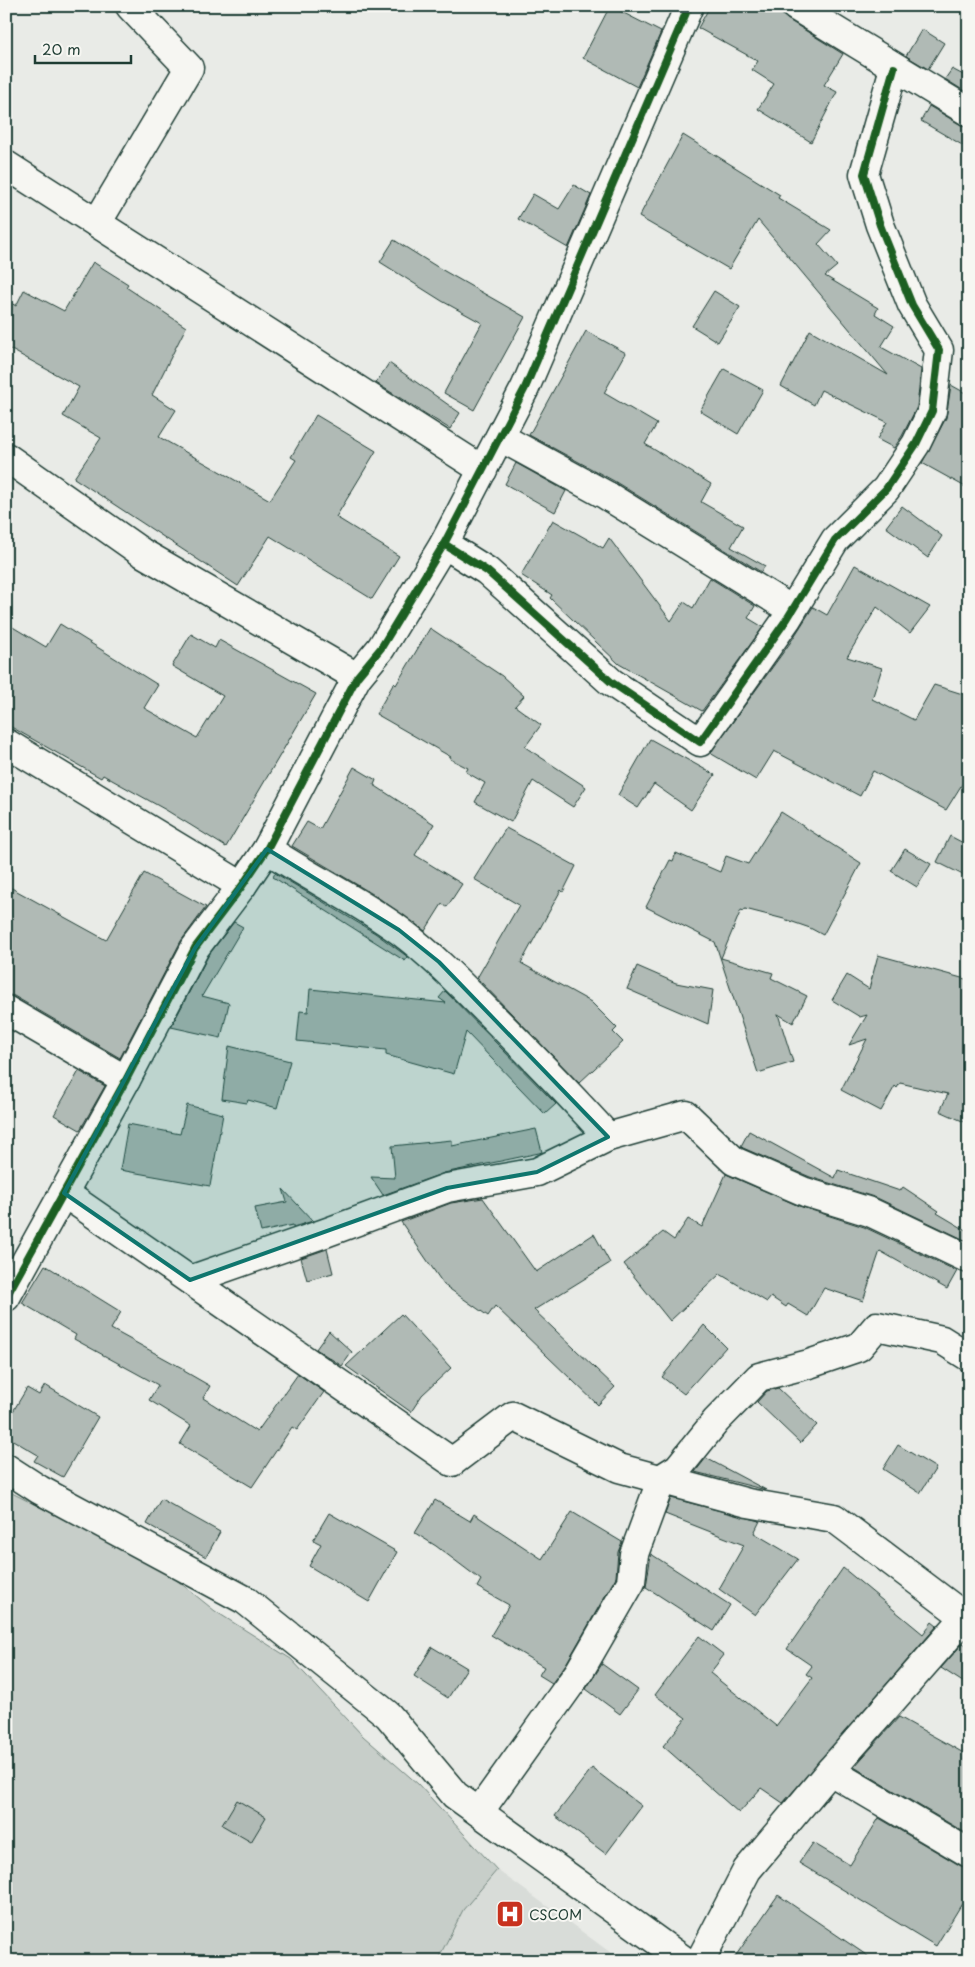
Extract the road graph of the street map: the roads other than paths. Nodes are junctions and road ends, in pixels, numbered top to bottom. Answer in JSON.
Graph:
{"nodes":[{"id":1,"x":130,"y":6,"type":"edge"},
{"id":2,"x":689,"y":6,"type":"edge"},
{"id":3,"x":795,"y":6,"type":"edge"},
{"id":4,"x":894,"y":68,"type":"junction"},
{"id":5,"x":969,"y":112,"type":"edge"},
{"id":6,"x":6,"y":165,"type":"edge"},
{"id":7,"x":97,"y":223,"type":"junction"},
{"id":8,"x":500,"y":437,"type":"junction"},
{"id":9,"x":6,"y":457,"type":"edge"},
{"id":10,"x":483,"y":470,"type":"junction"},
{"id":11,"x":444,"y":544,"type":"junction"},
{"id":12,"x":792,"y":610,"type":"junction"},
{"id":13,"x":356,"y":677,"type":"junction"},
{"id":14,"x":6,"y":743,"type":"edge"},
{"id":15,"x":267,"y":849,"type":"junction"},
{"id":16,"x":242,"y":886,"type":"junction"},
{"id":17,"x":6,"y":1010,"type":"edge"},
{"id":18,"x":126,"y":1080,"type":"junction"},
{"id":19,"x":608,"y":1137,"type":"junction"},
{"id":20,"x":64,"y":1194,"type":"junction"},
{"id":21,"x":969,"y":1259,"type":"edge"},
{"id":22,"x":190,"y":1280,"type":"junction"},
{"id":23,"x":8,"y":1292,"type":"edge"},
{"id":24,"x":969,"y":1357,"type":"edge"},
{"id":25,"x":6,"y":1468,"type":"edge"},
{"id":26,"x":662,"y":1478,"type":"junction"},
{"id":27,"x":967,"y":1617,"type":"edge"},
{"id":28,"x":830,"y":1771,"type":"junction"},
{"id":29,"x":479,"y":1812,"type":"junction"},
{"id":30,"x":969,"y":1853,"type":"edge"},
{"id":31,"x":685,"y":1961,"type":"edge"},
{"id":32,"x":700,"y":1961,"type":"edge"}],
"edges":[{"from":1,"to":7,"type":"street"},
{"from":2,"to":8,"type":"street"},
{"from":3,"to":4,"type":"street"},
{"from":4,"to":5,"type":"street"},
{"from":4,"to":12,"type":"street"},
{"from":6,"to":7,"type":"street"},
{"from":7,"to":10,"type":"street"},
{"from":8,"to":10,"type":"street"},
{"from":8,"to":12,"type":"street"},
{"from":9,"to":13,"type":"street"},
{"from":10,"to":11,"type":"street"},
{"from":11,"to":12,"type":"street"},
{"from":11,"to":13,"type":"street"},
{"from":13,"to":15,"type":"street"},
{"from":14,"to":16,"type":"street"},
{"from":15,"to":16,"type":"street"},
{"from":15,"to":19,"type":"street"},
{"from":16,"to":18,"type":"street"},
{"from":17,"to":18,"type":"street"},
{"from":18,"to":20,"type":"street"},
{"from":19,"to":21,"type":"street"},
{"from":19,"to":22,"type":"street"},
{"from":20,"to":22,"type":"street"},
{"from":20,"to":23,"type":"street"},
{"from":22,"to":26,"type":"street"},
{"from":24,"to":26,"type":"street"},
{"from":25,"to":29,"type":"street"},
{"from":26,"to":27,"type":"street"},
{"from":26,"to":29,"type":"street"},
{"from":27,"to":28,"type":"street"},
{"from":28,"to":30,"type":"street"},
{"from":28,"to":32,"type":"street"},
{"from":29,"to":31,"type":"street"}]}
